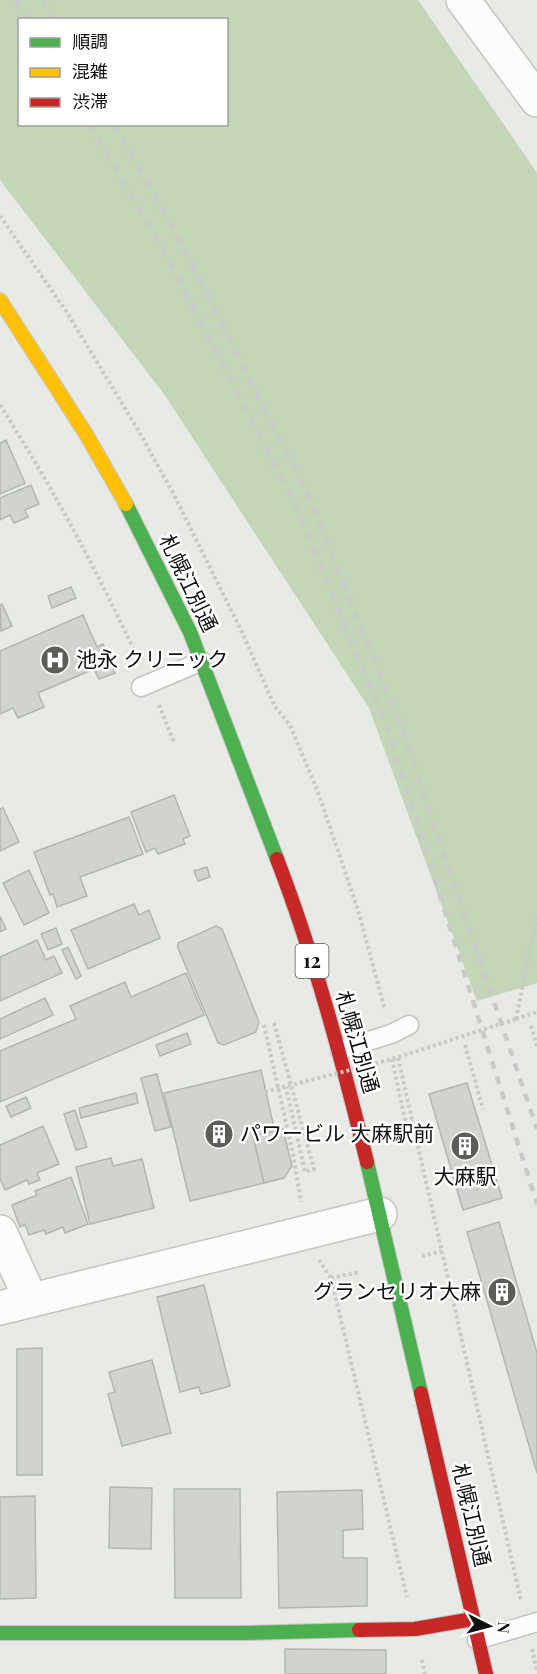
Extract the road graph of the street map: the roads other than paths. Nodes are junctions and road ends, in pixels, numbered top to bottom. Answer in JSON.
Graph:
{"nodes":[{"id":1,"x":463,"y":0,"type":"edge"},
{"id":2,"x":537,"y":100,"type":"edge"},
{"id":3,"x":0,"y":300,"type":"edge"},
{"id":4,"x":202,"y":661,"type":"junction"},
{"id":5,"x":145,"y":685,"type":"road end"},
{"id":6,"x":409,"y":1025,"type":"dead end"},
{"id":7,"x":340,"y":1050,"type":"junction"},
{"id":8,"x":380,"y":1214,"type":"junction"},
{"id":9,"x":0,"y":1232,"type":"edge"},
{"id":10,"x":31,"y":1300,"type":"junction"},
{"id":11,"x":0,"y":1308,"type":"edge"},
{"id":12,"x":473,"y":1619,"type":"junction"},
{"id":13,"x":532,"y":1623,"type":"edge"},
{"id":14,"x":0,"y":1633,"type":"edge"},
{"id":15,"x":477,"y":1640,"type":"junction"},
{"id":16,"x":486,"y":1674,"type":"edge"}],
"edges":[{"from":1,"to":2,"type":"street"},
{"from":3,"to":4,"type":"main road","name":"札幌江別通","number":"12"},
{"from":4,"to":5,"type":"lane"},
{"from":4,"to":7,"type":"main road","name":"札幌江別通","number":"12"},
{"from":6,"to":7,"type":"lane"},
{"from":7,"to":8,"type":"main road","name":"札幌江別通","number":"12"},
{"from":8,"to":10,"type":"street"},
{"from":8,"to":12,"type":"main road","name":"札幌江別通","number":"12"},
{"from":9,"to":10,"type":"street"},
{"from":10,"to":11,"type":"street"},
{"from":12,"to":14,"type":"main road"},
{"from":12,"to":15,"type":"main road","name":"札幌江別通","number":"12"},
{"from":13,"to":15,"type":"lane"},
{"from":15,"to":16,"type":"main road","name":"札幌江別通","number":"12"}]}
